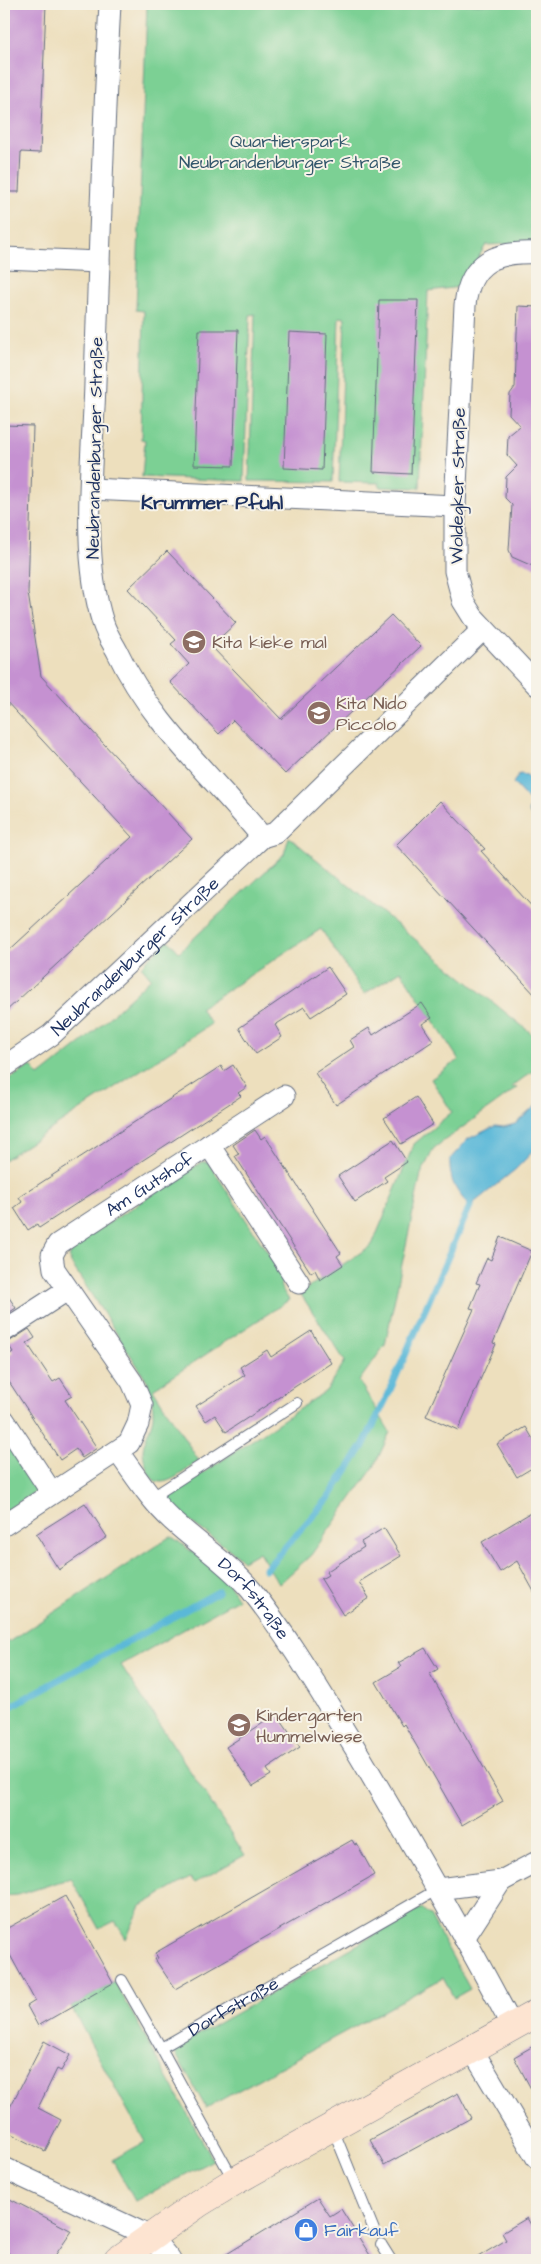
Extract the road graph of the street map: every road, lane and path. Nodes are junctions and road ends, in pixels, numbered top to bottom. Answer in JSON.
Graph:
{"nodes":[{"id":1,"x":110,"y":4,"type":"edge"},
{"id":2,"x":537,"y":253,"type":"edge"},
{"id":3,"x":4,"y":258,"type":"edge"},
{"id":4,"x":99,"y":262,"type":"junction"},
{"id":5,"x":90,"y":489,"type":"junction"},
{"id":6,"x":455,"y":506,"type":"junction"},
{"id":7,"x":483,"y":628,"type":"junction"},
{"id":8,"x":537,"y":685,"type":"edge"},
{"id":9,"x":262,"y":837,"type":"junction"},
{"id":10,"x":4,"y":1067,"type":"edge"},
{"id":11,"x":284,"y":1096,"type":"dead end"},
{"id":12,"x":209,"y":1145,"type":"junction"},
{"id":13,"x":299,"y":1283,"type":"dead end"},
{"id":14,"x":67,"y":1290,"type":"junction"},
{"id":15,"x":4,"y":1331,"type":"edge"},
{"id":16,"x":298,"y":1403,"type":"dead end"},
{"id":17,"x":4,"y":1420,"type":"edge"},
{"id":18,"x":118,"y":1452,"type":"junction"},
{"id":19,"x":52,"y":1494,"type":"junction"},
{"id":20,"x":151,"y":1498,"type":"junction"},
{"id":21,"x":4,"y":1524,"type":"edge"},
{"id":22,"x":537,"y":1862,"type":"edge"},
{"id":23,"x":501,"y":1881,"type":"junction"},
{"id":24,"x":438,"y":1889,"type":"junction"},
{"id":25,"x":464,"y":1938,"type":"junction"},
{"id":26,"x":122,"y":1980,"type":"dead end"},
{"id":27,"x":537,"y":2013,"type":"edge"},
{"id":28,"x":513,"y":2028,"type":"junction"},
{"id":29,"x":161,"y":2048,"type":"junction"},
{"id":30,"x":472,"y":2051,"type":"junction"},
{"id":31,"x":332,"y":2128,"type":"junction"},
{"id":32,"x":537,"y":2158,"type":"edge"},
{"id":33,"x":4,"y":2168,"type":"edge"},
{"id":34,"x":235,"y":2182,"type":"junction"},
{"id":35,"x":374,"y":2230,"type":"dead end"},
{"id":36,"x":151,"y":2238,"type":"junction"},
{"id":37,"x":381,"y":2244,"type":"dead end"},
{"id":38,"x":118,"y":2260,"type":"edge"},
{"id":39,"x":170,"y":2260,"type":"edge"},
{"id":40,"x":391,"y":2260,"type":"edge"}],
"edges":[{"from":1,"to":4,"type":"street","name":"Neubrandenburger Straße"},
{"from":2,"to":6,"type":"street","name":"Woldegker Straße"},
{"from":3,"to":4,"type":"street"},
{"from":4,"to":5,"type":"street","name":"Neubrandenburger Straße"},
{"from":5,"to":6,"type":"street"},
{"from":5,"to":9,"type":"street","name":"Neubrandenburger Straße"},
{"from":6,"to":7,"type":"street","name":"Woldegker Straße"},
{"from":7,"to":8,"type":"street","name":"Woldegker Straße"},
{"from":7,"to":9,"type":"street","name":"Neubrandenburger Straße"},
{"from":9,"to":10,"type":"street","name":"Neubrandenburger Straße"},
{"from":11,"to":12,"type":"street","name":"Am Gutshof"},
{"from":12,"to":13,"type":"street"},
{"from":12,"to":14,"type":"street","name":"Am Gutshof"},
{"from":14,"to":15,"type":"street"},
{"from":14,"to":18,"type":"street","name":"Am Gutshof"},
{"from":16,"to":20,"type":"lane"},
{"from":17,"to":19,"type":"street"},
{"from":18,"to":19,"type":"street","name":"Am Gutshof"},
{"from":18,"to":20,"type":"street"},
{"from":19,"to":21,"type":"street","name":"Am Gutshof"},
{"from":20,"to":24,"type":"street","name":"Dorfstraße"},
{"from":22,"to":23,"type":"street","name":"Dorfstraße"},
{"from":23,"to":24,"type":"street","name":"Dorfstraße"},
{"from":23,"to":25,"type":"street","name":"Dorfstraße"},
{"from":24,"to":25,"type":"street","name":"Dorfstraße"},
{"from":24,"to":29,"type":"lane","name":"Dorfstraße"},
{"from":25,"to":28,"type":"street","name":"Dorfstraße"},
{"from":26,"to":29,"type":"lane"},
{"from":27,"to":28,"type":"main road"},
{"from":28,"to":30,"type":"main road"},
{"from":29,"to":34,"type":"lane"},
{"from":30,"to":31,"type":"main road"},
{"from":30,"to":32,"type":"street"},
{"from":31,"to":34,"type":"main road"},
{"from":31,"to":35,"type":"lane"},
{"from":33,"to":36,"type":"street"},
{"from":34,"to":36,"type":"main road"},
{"from":36,"to":38,"type":"main road"},
{"from":36,"to":39,"type":"street"},
{"from":37,"to":40,"type":"lane"}]}
